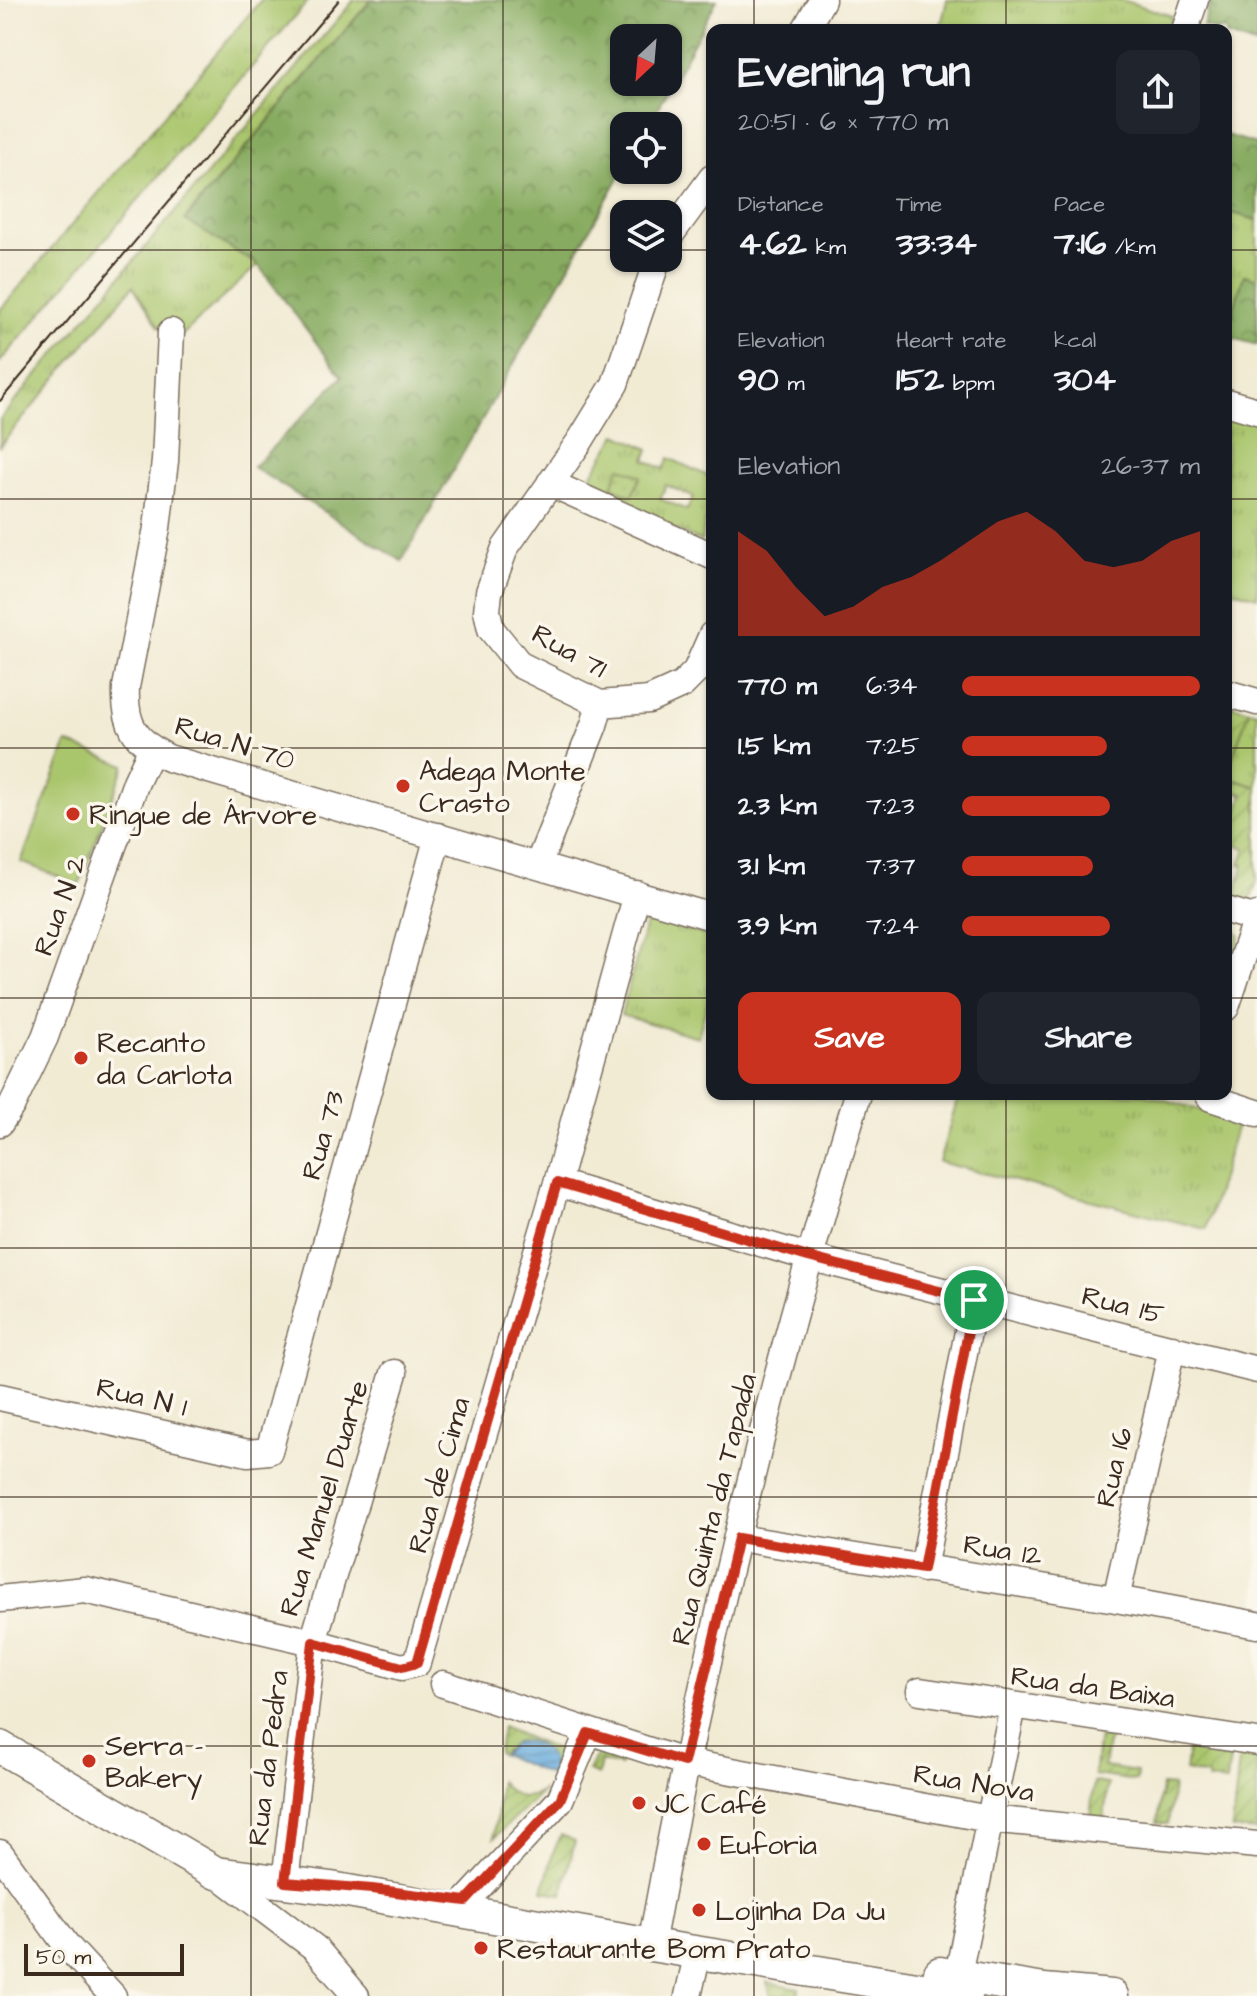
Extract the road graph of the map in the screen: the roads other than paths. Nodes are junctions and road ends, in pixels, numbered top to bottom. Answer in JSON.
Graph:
{"nodes":[{"id":1,"x":822,"y":0,"type":"edge"},
{"id":2,"x":1195,"y":0,"type":"edge"},
{"id":3,"x":808,"y":24,"type":"edge"},
{"id":4,"x":1187,"y":24,"type":"edge"},
{"id":5,"x":706,"y":186,"type":"edge"},
{"id":6,"x":682,"y":219,"type":"edge"},
{"id":7,"x":653,"y":272,"type":"edge"},
{"id":8,"x":171,"y":332,"type":"dead end"},
{"id":9,"x":1232,"y":404,"type":"edge"},
{"id":10,"x":1257,"y":411,"type":"edge"},
{"id":11,"x":550,"y":483,"type":"junction"},
{"id":12,"x":706,"y":553,"type":"edge"},
{"id":13,"x":706,"y":648,"type":"edge"},
{"id":14,"x":1232,"y":695,"type":"edge"},
{"id":15,"x":1257,"y":702,"type":"edge"},
{"id":16,"x":600,"y":704,"type":"junction"},
{"id":17,"x":151,"y":750,"type":"junction"},
{"id":18,"x":438,"y":836,"type":"junction"},
{"id":19,"x":538,"y":865,"type":"junction"},
{"id":20,"x":637,"y":894,"type":"junction"},
{"id":21,"x":1232,"y":912,"type":"edge"},
{"id":22,"x":706,"y":915,"type":"edge"},
{"id":23,"x":1257,"y":918,"type":"edge"},
{"id":24,"x":1232,"y":990,"type":"edge"},
{"id":25,"x":856,"y":1100,"type":"edge"},
{"id":26,"x":1217,"y":1100,"type":"edge"},
{"id":27,"x":1257,"y":1113,"type":"edge"},
{"id":28,"x":0,"y":1123,"type":"edge"},
{"id":29,"x":557,"y":1183,"type":"junction"},
{"id":30,"x":808,"y":1257,"type":"junction"},
{"id":31,"x":974,"y":1300,"type":"junction"},
{"id":32,"x":1172,"y":1348,"type":"junction"},
{"id":33,"x":1257,"y":1370,"type":"edge"},
{"id":34,"x":394,"y":1373,"type":"dead end"},
{"id":35,"x":0,"y":1397,"type":"edge"},
{"id":36,"x":269,"y":1451,"type":"joint"},
{"id":37,"x":738,"y":1538,"type":"junction"},
{"id":38,"x":923,"y":1569,"type":"junction"},
{"id":39,"x":0,"y":1599,"type":"edge"},
{"id":40,"x":1116,"y":1599,"type":"junction"},
{"id":41,"x":1257,"y":1625,"type":"edge"},
{"id":42,"x":313,"y":1642,"type":"junction"},
{"id":43,"x":443,"y":1684,"type":"dead end"},
{"id":44,"x":920,"y":1691,"type":"dead end"},
{"id":45,"x":1013,"y":1706,"type":"junction"},
{"id":46,"x":588,"y":1733,"type":"junction"},
{"id":47,"x":1257,"y":1742,"type":"edge"},
{"id":48,"x":0,"y":1747,"type":"edge"},
{"id":49,"x":684,"y":1762,"type":"junction"},
{"id":50,"x":989,"y":1819,"type":"junction"},
{"id":51,"x":1257,"y":1845,"type":"edge"},
{"id":52,"x":0,"y":1853,"type":"edge"},
{"id":53,"x":216,"y":1873,"type":"junction"},
{"id":54,"x":285,"y":1882,"type":"junction"},
{"id":55,"x":331,"y":1888,"type":"junction"},
{"id":56,"x":466,"y":1901,"type":"junction"},
{"id":57,"x":652,"y":1936,"type":"junction"},
{"id":58,"x":698,"y":1952,"type":"junction"},
{"id":59,"x":959,"y":1988,"type":"edge"},
{"id":60,"x":872,"y":1989,"type":"edge"},
{"id":61,"x":1044,"y":1993,"type":"edge"},
{"id":62,"x":113,"y":1996,"type":"edge"},
{"id":63,"x":356,"y":1996,"type":"edge"},
{"id":64,"x":688,"y":1996,"type":"edge"},
{"id":65,"x":1112,"y":1996,"type":"edge"}],
"edges":[{"from":1,"to":3,"type":"street"},
{"from":2,"to":4,"type":"street"},
{"from":5,"to":6,"type":"street"},
{"from":7,"to":11,"type":"street","name":"Rua 71"},
{"from":8,"to":17,"type":"street","name":"Rua N 70"},
{"from":9,"to":10,"type":"street"},
{"from":11,"to":12,"type":"street"},
{"from":11,"to":16,"type":"street","name":"Rua 71"},
{"from":13,"to":16,"type":"street","name":"Rua 71"},
{"from":14,"to":15,"type":"street"},
{"from":16,"to":19,"type":"street"},
{"from":17,"to":18,"type":"street","name":"Rua N 70"},
{"from":17,"to":28,"type":"street","name":"Rua N 2"},
{"from":18,"to":19,"type":"street","name":"Rua N 70"},
{"from":18,"to":36,"type":"street","name":"Rua 73"},
{"from":19,"to":20,"type":"street","name":"Rua N 70"},
{"from":20,"to":22,"type":"street","name":"Rua N 70"},
{"from":20,"to":29,"type":"street","name":"Rua de Cima"},
{"from":21,"to":23,"type":"street"},
{"from":23,"to":24,"type":"street"},
{"from":25,"to":30,"type":"street","name":"Rua Quinta da Tapada"},
{"from":26,"to":27,"type":"street"},
{"from":29,"to":30,"type":"street","name":"Rua 15"},
{"from":29,"to":42,"type":"street","name":"Rua de Cima"},
{"from":30,"to":31,"type":"street","name":"Rua 15"},
{"from":30,"to":37,"type":"street","name":"Rua Quinta da Tapada"},
{"from":31,"to":32,"type":"street","name":"Rua 15"},
{"from":31,"to":38,"type":"street"},
{"from":32,"to":33,"type":"street","name":"Rua 15"},
{"from":32,"to":40,"type":"street","name":"Rua 16"},
{"from":34,"to":42,"type":"street","name":"Rua Manuel Duarte"},
{"from":35,"to":36,"type":"street","name":"Rua N 1"},
{"from":37,"to":38,"type":"street","name":"Rua 12"},
{"from":37,"to":49,"type":"street","name":"Rua Quinta da Tapada"},
{"from":38,"to":40,"type":"street","name":"Rua 12"},
{"from":39,"to":42,"type":"street","name":"Rua de Cima"},
{"from":40,"to":41,"type":"street","name":"Rua 12"},
{"from":42,"to":54,"type":"street","name":"Rua da Pedra"},
{"from":43,"to":46,"type":"street","name":"Rua Nova"},
{"from":44,"to":45,"type":"street","name":"Rua da Baixa"},
{"from":45,"to":47,"type":"street","name":"Rua da Baixa"},
{"from":45,"to":50,"type":"street"},
{"from":46,"to":49,"type":"street","name":"Rua Nova"},
{"from":46,"to":56,"type":"street"},
{"from":48,"to":53,"type":"street"},
{"from":49,"to":50,"type":"street","name":"Rua Nova"},
{"from":49,"to":57,"type":"street","name":"Rua Quinta da Tapada"},
{"from":50,"to":51,"type":"street","name":"Rua Nova"},
{"from":50,"to":59,"type":"street"},
{"from":52,"to":62,"type":"street"},
{"from":53,"to":54,"type":"street"},
{"from":53,"to":63,"type":"street"},
{"from":54,"to":55,"type":"street"},
{"from":55,"to":56,"type":"street"},
{"from":55,"to":57,"type":"street"},
{"from":56,"to":57,"type":"street"},
{"from":57,"to":58,"type":"street"},
{"from":57,"to":59,"type":"street"},
{"from":58,"to":60,"type":"street"},
{"from":58,"to":64,"type":"street"},
{"from":59,"to":60,"type":"street"},
{"from":59,"to":61,"type":"street"},
{"from":61,"to":65,"type":"street"}]}
